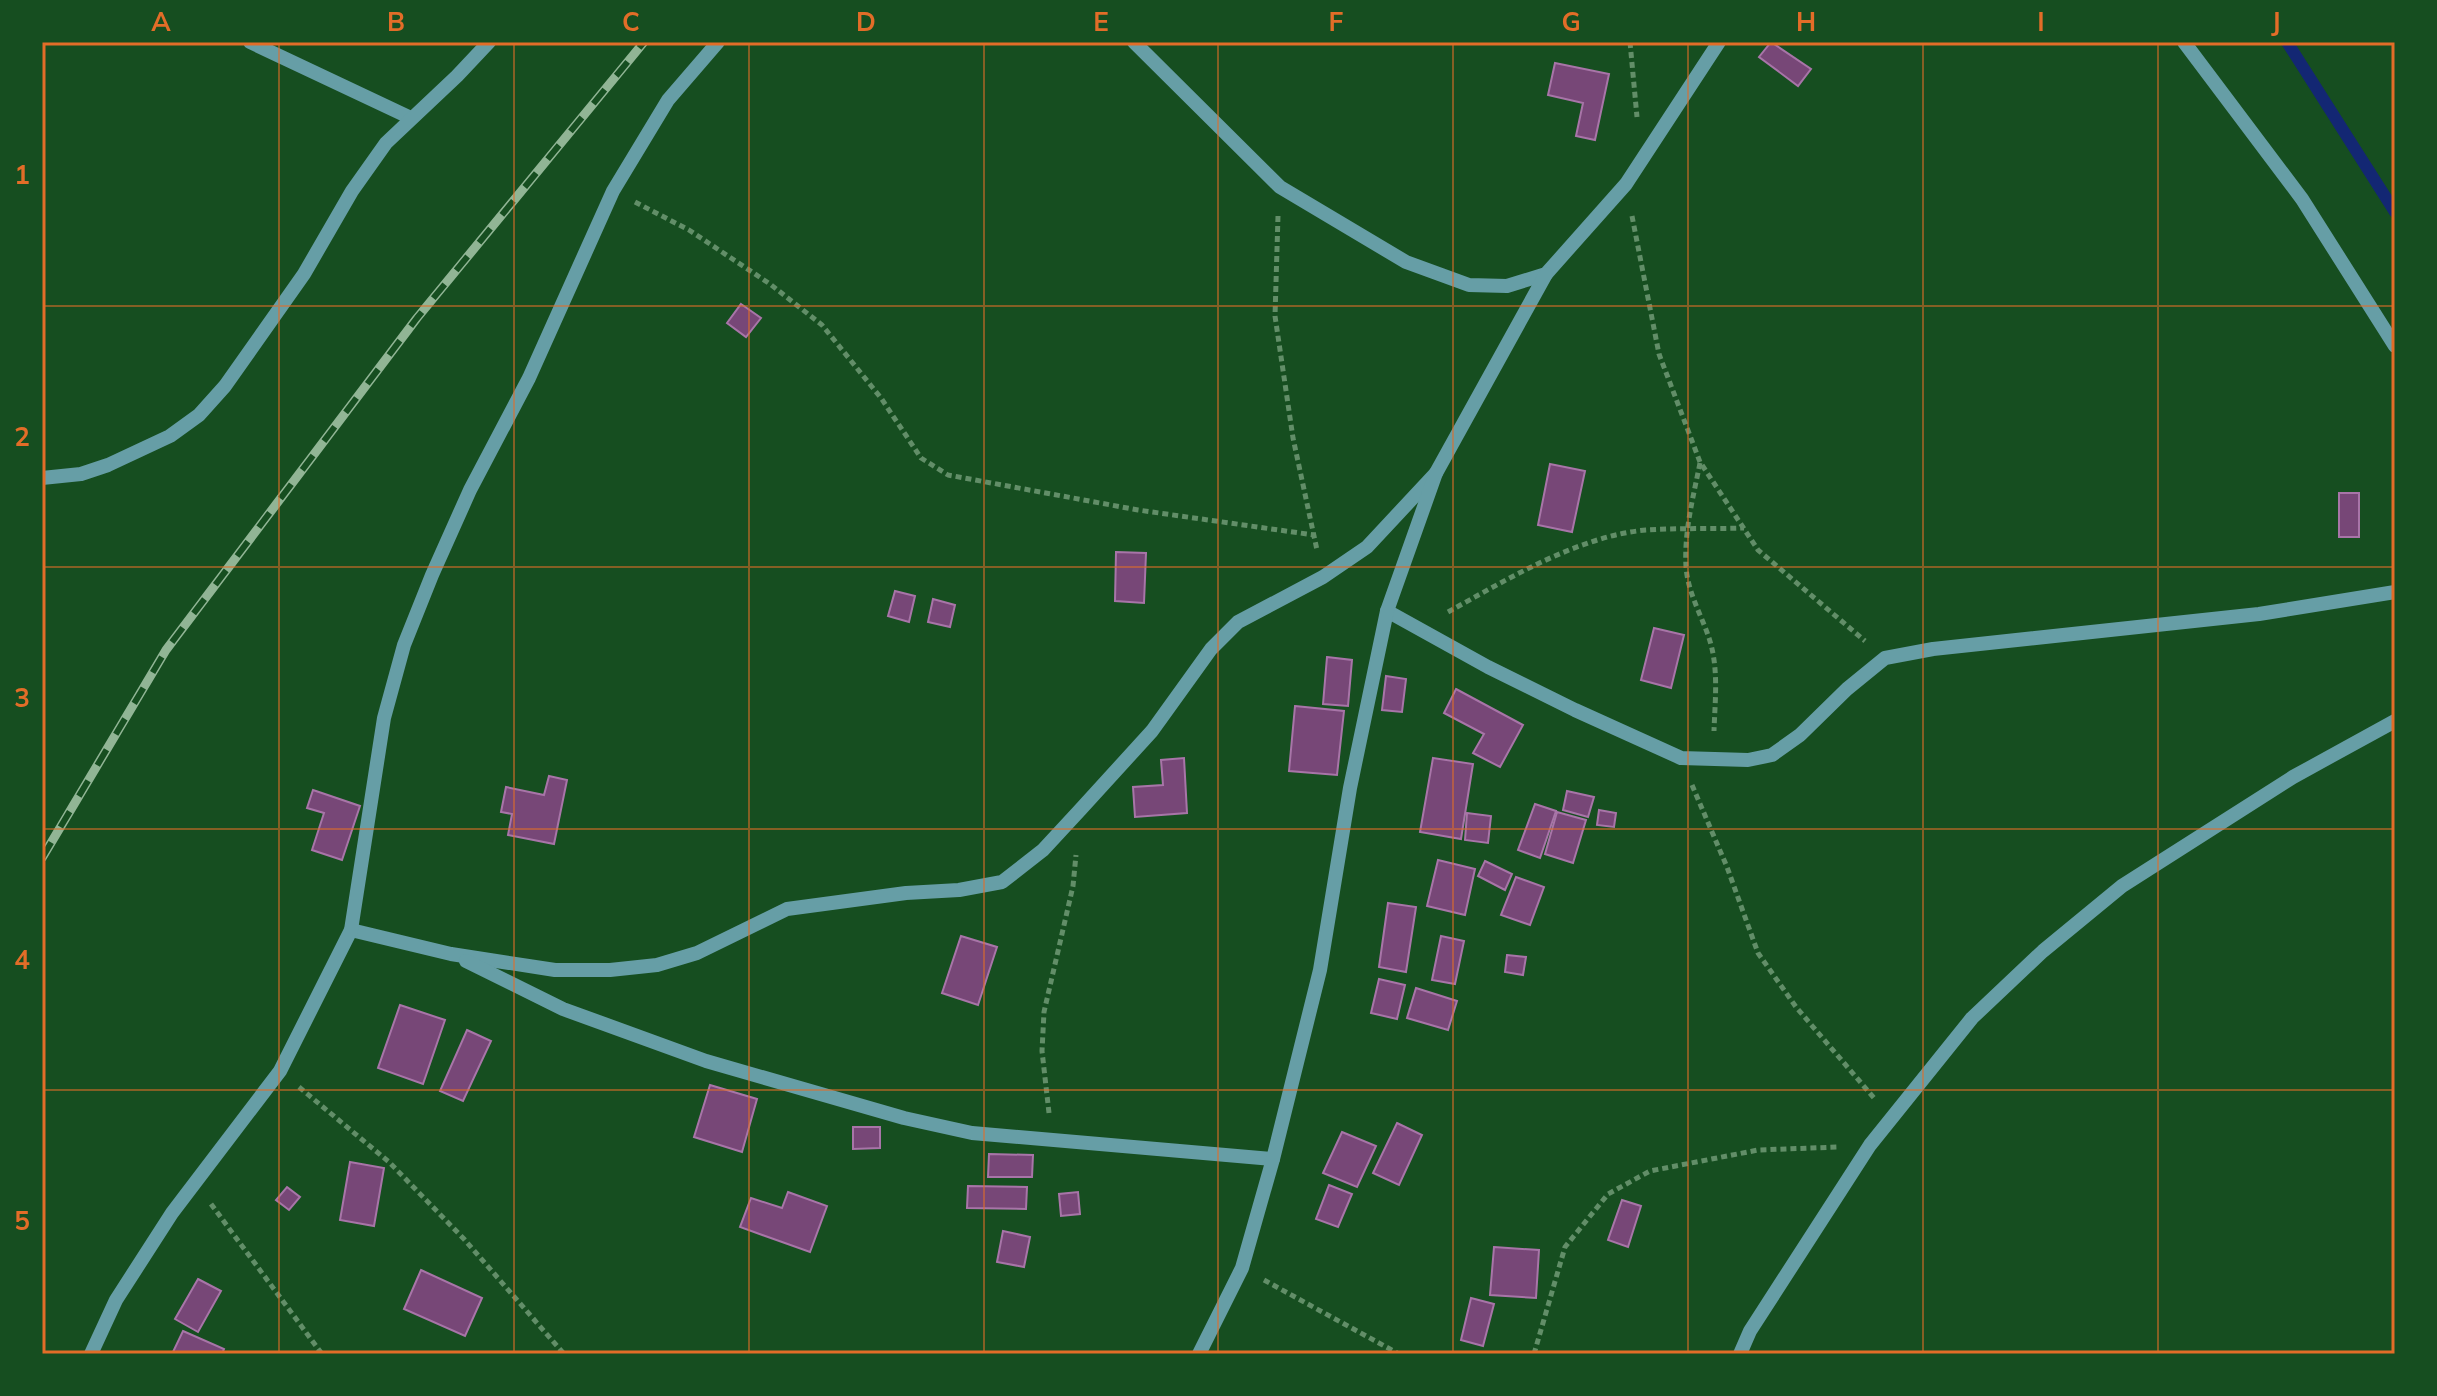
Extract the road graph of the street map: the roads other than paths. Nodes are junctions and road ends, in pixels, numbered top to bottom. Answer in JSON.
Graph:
{"nodes":[{"id":1,"x":250,"y":42,"type":"edge"},
{"id":2,"x":489,"y":42,"type":"edge"},
{"id":3,"x":718,"y":42,"type":"edge"},
{"id":4,"x":1134,"y":42,"type":"edge"},
{"id":5,"x":1719,"y":42,"type":"edge"},
{"id":6,"x":2184,"y":42,"type":"edge"},
{"id":7,"x":411,"y":118,"type":"junction"},
{"id":8,"x":1546,"y":274,"type":"junction"},
{"id":9,"x":2395,"y":346,"type":"edge"},
{"id":10,"x":1436,"y":473,"type":"junction"},
{"id":11,"x":42,"y":478,"type":"edge"},
{"id":12,"x":2395,"y":592,"type":"edge"},
{"id":13,"x":1387,"y":611,"type":"junction"},
{"id":14,"x":2395,"y":721,"type":"edge"},
{"id":15,"x":351,"y":930,"type":"junction"},
{"id":16,"x":451,"y":954,"type":"junction"},
{"id":17,"x":1273,"y":1159,"type":"junction"},
{"id":18,"x":91,"y":1354,"type":"edge"},
{"id":19,"x":1199,"y":1354,"type":"edge"},
{"id":20,"x":1740,"y":1354,"type":"edge"}],
"edges":[{"from":1,"to":7,"type":"street"},
{"from":2,"to":7,"type":"street"},
{"from":3,"to":15,"type":"street"},
{"from":4,"to":8,"type":"street"},
{"from":5,"to":8,"type":"street"},
{"from":6,"to":9,"type":"street"},
{"from":7,"to":11,"type":"street"},
{"from":8,"to":10,"type":"street"},
{"from":10,"to":13,"type":"street"},
{"from":10,"to":16,"type":"street"},
{"from":12,"to":13,"type":"street"},
{"from":13,"to":17,"type":"street"},
{"from":14,"to":20,"type":"street"},
{"from":15,"to":16,"type":"street"},
{"from":15,"to":18,"type":"street"},
{"from":16,"to":17,"type":"street"},
{"from":17,"to":19,"type":"street"}]}
